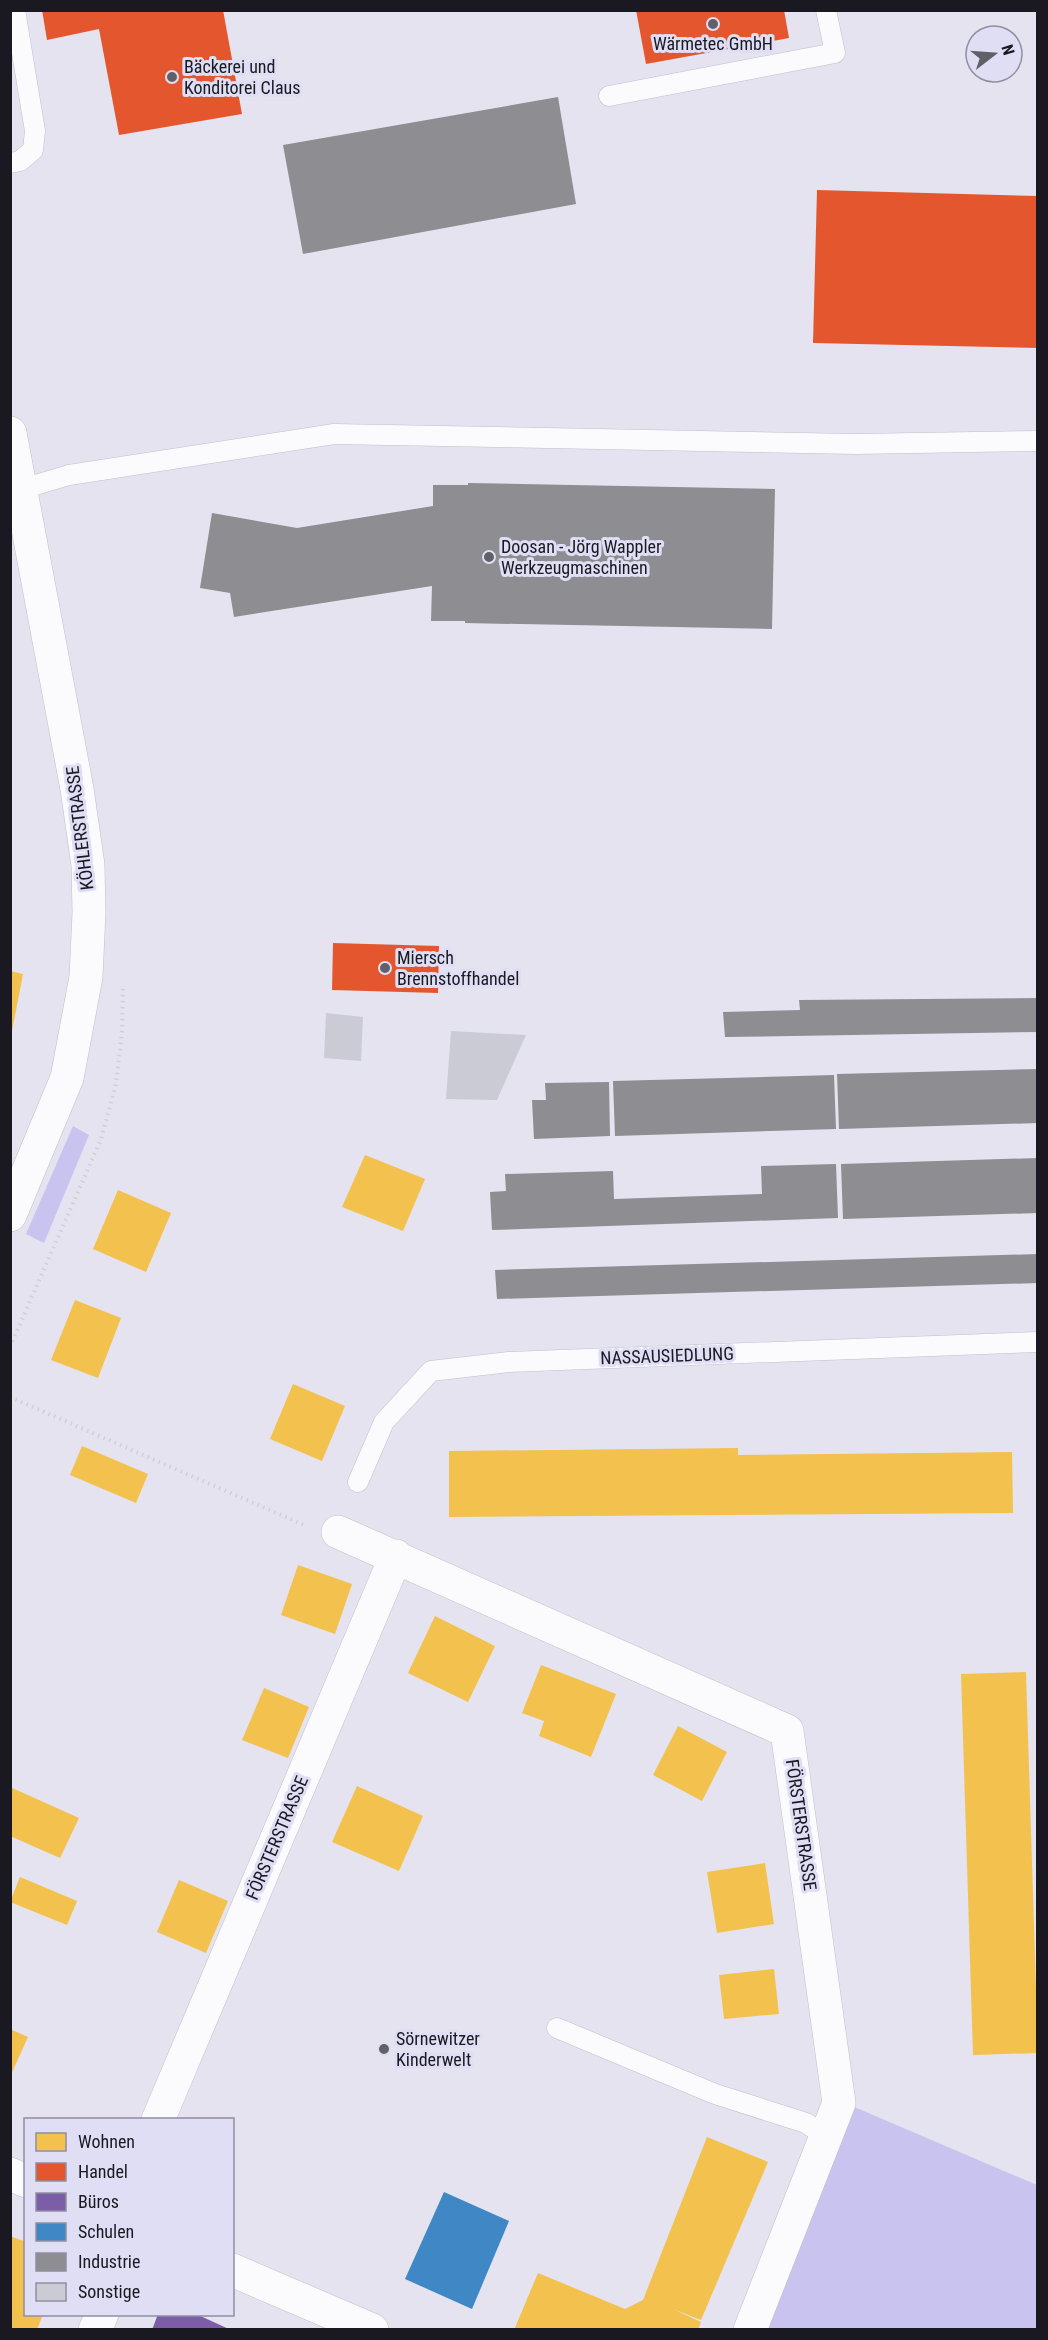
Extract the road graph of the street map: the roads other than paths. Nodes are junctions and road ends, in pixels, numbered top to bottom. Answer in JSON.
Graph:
{"nodes":[{"id":1,"x":15,"y":10,"type":"edge"},
{"id":2,"x":826,"y":10,"type":"edge"},
{"id":3,"x":609,"y":96,"type":"dead end"},
{"id":4,"x":10,"y":163,"type":"edge"},
{"id":5,"x":10,"y":433,"type":"edge"},
{"id":6,"x":1038,"y":441,"type":"edge"},
{"id":7,"x":21,"y":489,"type":"junction"},
{"id":8,"x":10,"y":1215,"type":"edge"},
{"id":9,"x":1038,"y":1342,"type":"edge"},
{"id":10,"x":358,"y":1482,"type":"dead end"},
{"id":11,"x":338,"y":1532,"type":"road end"},
{"id":12,"x":396,"y":1556,"type":"junction"},
{"id":13,"x":557,"y":2028,"type":"dead end"},
{"id":14,"x":159,"y":2118,"type":"edge"},
{"id":15,"x":826,"y":2136,"type":"junction"},
{"id":16,"x":10,"y":2174,"type":"edge"},
{"id":17,"x":24,"y":2180,"type":"edge"},
{"id":18,"x":234,"y":2271,"type":"edge"},
{"id":19,"x":101,"y":2316,"type":"edge"},
{"id":20,"x":95,"y":2330,"type":"edge"},
{"id":21,"x":372,"y":2330,"type":"edge"},
{"id":22,"x":750,"y":2330,"type":"edge"}],
"edges":[{"from":1,"to":4,"type":"lane"},
{"from":2,"to":3,"type":"lane"},
{"from":5,"to":7,"type":"street","name":"KÖHLERSTRASSE"},
{"from":6,"to":7,"type":"lane"},
{"from":7,"to":8,"type":"street","name":"KÖHLERSTRASSE"},
{"from":9,"to":10,"type":"lane","name":"NASSAUSIEDLUNG"},
{"from":11,"to":12,"type":"street","name":"FÖRSTERSTRASSE"},
{"from":12,"to":14,"type":"street","name":"FÖRSTERSTRASSE"},
{"from":12,"to":15,"type":"street","name":"FÖRSTERSTRASSE"},
{"from":13,"to":15,"type":"lane"},
{"from":15,"to":22,"type":"street","name":"FÖRSTERSTRASSE"},
{"from":16,"to":17,"type":"street"},
{"from":18,"to":21,"type":"street"},
{"from":19,"to":20,"type":"street"}]}
